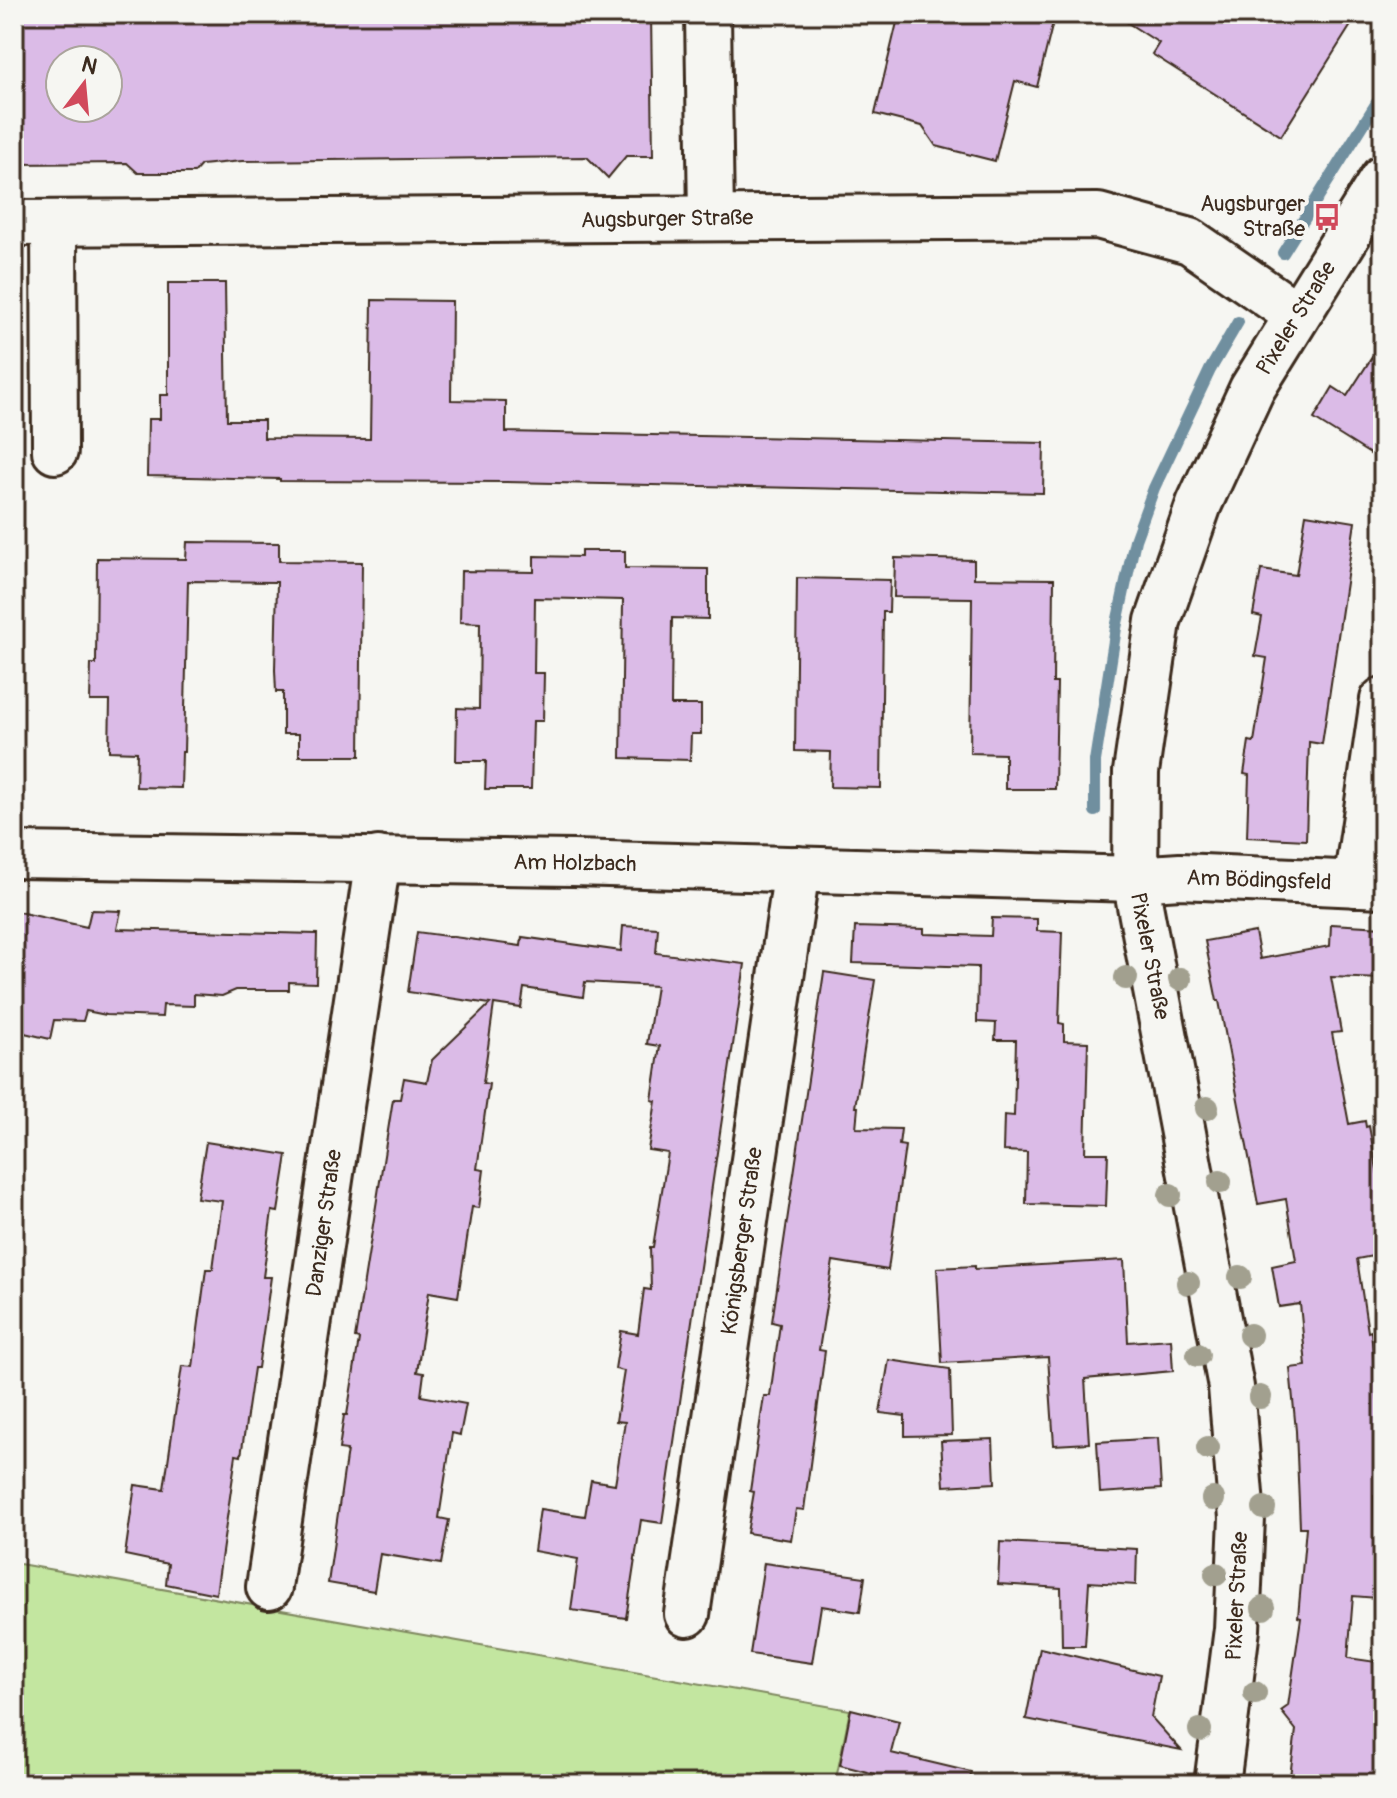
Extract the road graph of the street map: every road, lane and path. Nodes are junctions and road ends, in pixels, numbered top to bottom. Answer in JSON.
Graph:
{"nodes":[{"id":1,"x":708,"y":14,"type":"edge"},
{"id":2,"x":1383,"y":178,"type":"edge"},
{"id":3,"x":711,"y":218,"type":"junction"},
{"id":4,"x":34,"y":223,"type":"edge"},
{"id":5,"x":1297,"y":315,"type":"junction"},
{"id":6,"x":55,"y":451,"type":"dead end"},
{"id":7,"x":1383,"y":700,"type":"edge"},
{"id":8,"x":14,"y":855,"type":"edge"},
{"id":9,"x":378,"y":859,"type":"junction"},
{"id":10,"x":797,"y":869,"type":"junction"},
{"id":11,"x":1135,"y":879,"type":"junction"},
{"id":12,"x":1370,"y":885,"type":"edge"},
{"id":13,"x":269,"y":1587,"type":"dead end"},
{"id":14,"x":687,"y":1614,"type":"dead end"},
{"id":15,"x":1217,"y":1784,"type":"edge"}],
"edges":[{"from":1,"to":3,"type":"street"},
{"from":2,"to":5,"type":"street","name":"Pixeler Straße"},
{"from":3,"to":4,"type":"street","name":"Augsburger Straße"},
{"from":3,"to":5,"type":"street","name":"Augsburger Straße"},
{"from":4,"to":6,"type":"street"},
{"from":5,"to":11,"type":"street","name":"Pixeler Straße"},
{"from":7,"to":12,"type":"street"},
{"from":8,"to":9,"type":"street","name":"Am Holzbach"},
{"from":9,"to":10,"type":"street","name":"Am Holzbach"},
{"from":9,"to":13,"type":"street","name":"Danziger Straße"},
{"from":10,"to":11,"type":"street","name":"Am Holzbach"},
{"from":10,"to":14,"type":"street","name":"Königsberger Straße"},
{"from":11,"to":12,"type":"street","name":"Am Bödingsfeld"},
{"from":11,"to":15,"type":"street","name":"Pixeler Straße"}]}
